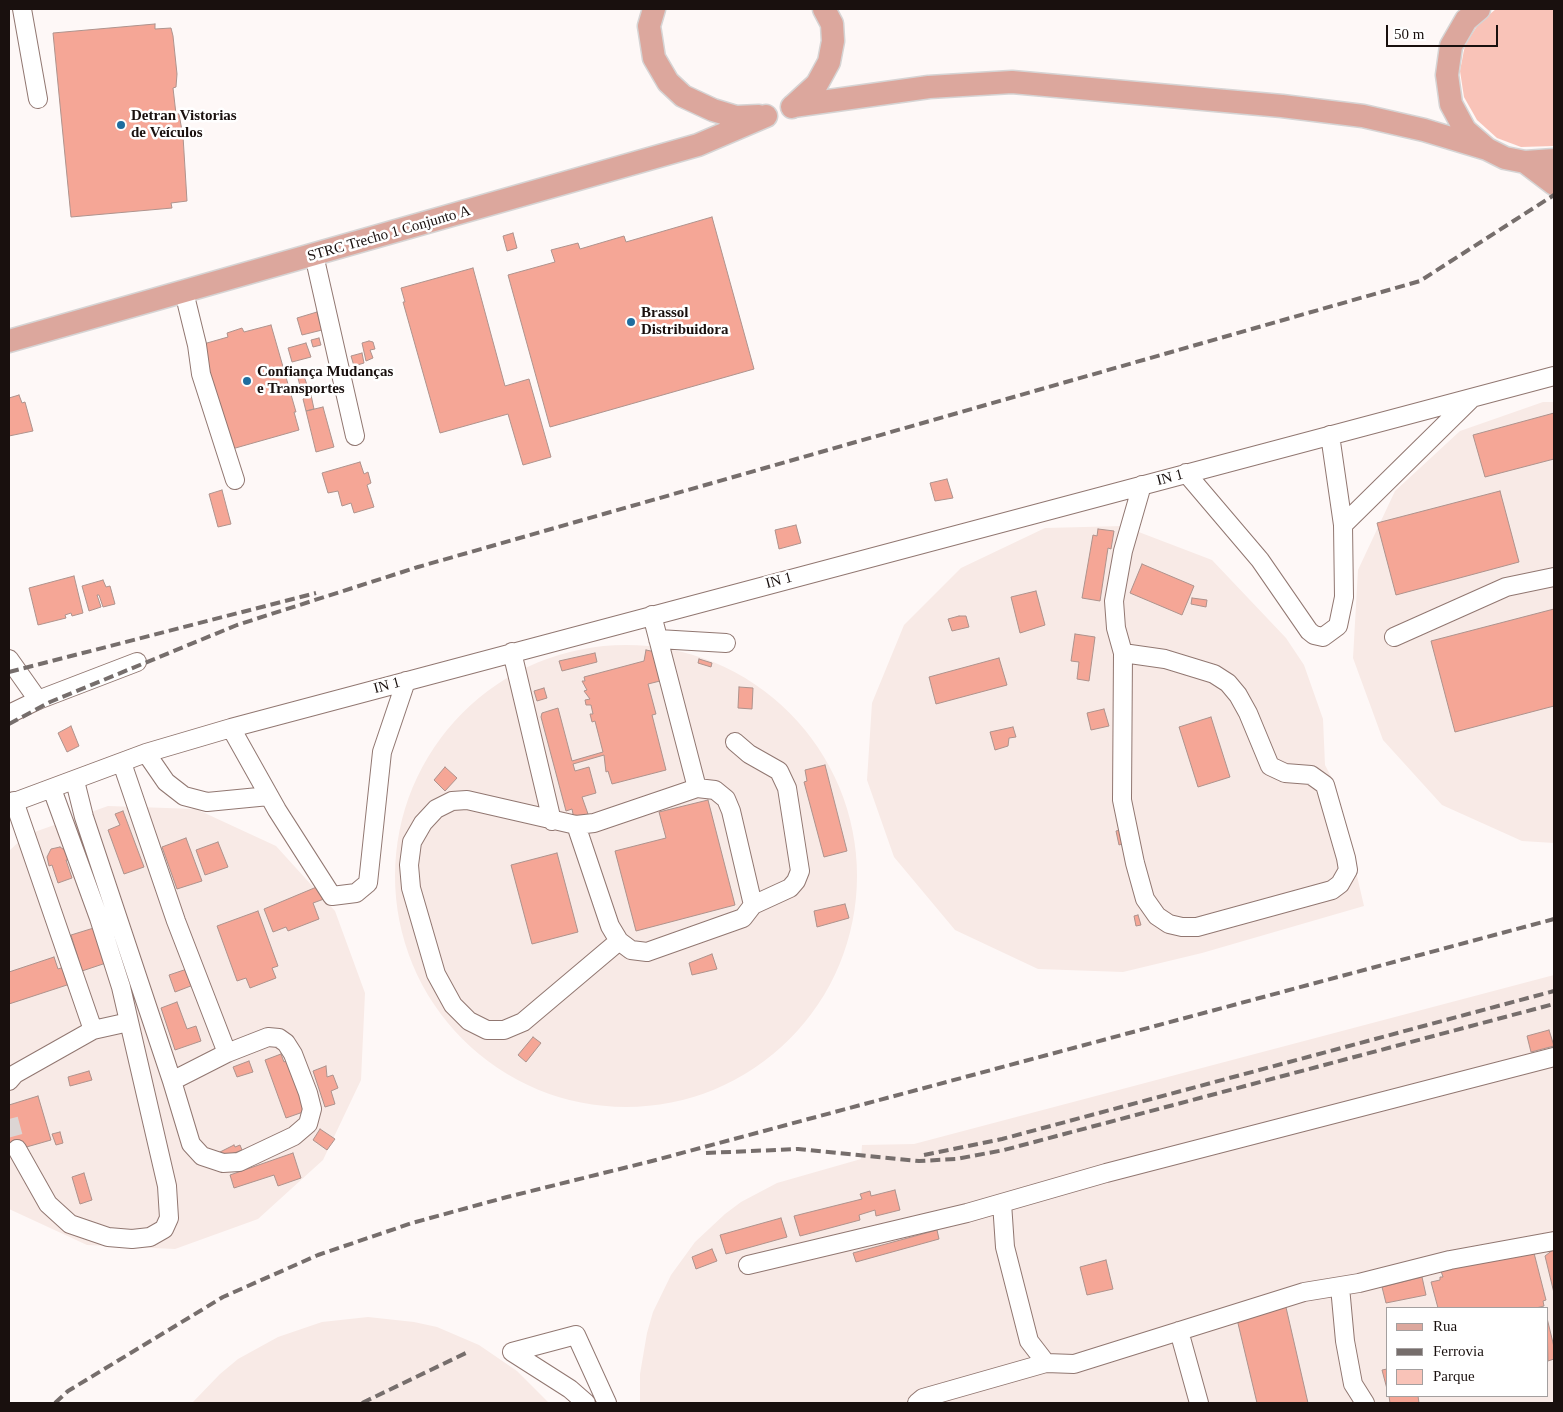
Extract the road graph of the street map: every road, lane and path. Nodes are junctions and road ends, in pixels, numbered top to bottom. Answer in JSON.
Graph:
{"nodes":[{"id":1,"x":22,"y":9,"type":"edge"},
{"id":2,"x":654,"y":9,"type":"edge"},
{"id":3,"x":824,"y":9,"type":"edge"},
{"id":4,"x":1479,"y":9,"type":"edge"},
{"id":5,"x":38,"y":99,"type":"dead end"},
{"id":6,"x":793,"y":106,"type":"junction"},
{"id":7,"x":766,"y":116,"type":"junction"},
{"id":8,"x":1487,"y":149,"type":"junction"},
{"id":9,"x":1554,"y":160,"type":"edge"},
{"id":10,"x":1525,"y":162,"type":"junction"},
{"id":11,"x":1554,"y":184,"type":"edge"},
{"id":12,"x":314,"y":255,"type":"junction"},
{"id":13,"x":184,"y":292,"type":"junction"},
{"id":14,"x":9,"y":341,"type":"edge"},
{"id":15,"x":1554,"y":376,"type":"edge"},
{"id":16,"x":1472,"y":398,"type":"junction"},
{"id":17,"x":1330,"y":435,"type":"junction"},
{"id":18,"x":355,"y":436,"type":"dead end"},
{"id":19,"x":1186,"y":474,"type":"junction"},
{"id":20,"x":236,"y":480,"type":"dead end"},
{"id":21,"x":1142,"y":485,"type":"junction"},
{"id":22,"x":1342,"y":525,"type":"junction"},
{"id":23,"x":1554,"y":577,"type":"edge"},
{"id":24,"x":652,"y":615,"type":"junction"},
{"id":25,"x":1394,"y":637,"type":"dead end"},
{"id":26,"x":658,"y":639,"type":"junction"},
{"id":27,"x":726,"y":643,"type":"dead end"},
{"id":28,"x":512,"y":652,"type":"junction"},
{"id":29,"x":1123,"y":653,"type":"junction"},
{"id":30,"x":9,"y":659,"type":"edge"},
{"id":31,"x":136,"y":662,"type":"dead end"},
{"id":32,"x":406,"y":681,"type":"junction"},
{"id":33,"x":38,"y":700,"type":"junction"},
{"id":34,"x":9,"y":714,"type":"edge"},
{"id":35,"x":231,"y":728,"type":"junction"},
{"id":36,"x":735,"y":742,"type":"dead end"},
{"id":37,"x":146,"y":753,"type":"junction"},
{"id":38,"x":122,"y":763,"type":"junction"},
{"id":39,"x":74,"y":781,"type":"junction"},
{"id":40,"x":697,"y":788,"type":"junction"},
{"id":41,"x":52,"y":789,"type":"junction"},
{"id":42,"x":269,"y":796,"type":"junction"},
{"id":43,"x":11,"y":803,"type":"edge"},
{"id":44,"x":552,"y":821,"type":"junction"},
{"id":45,"x":576,"y":825,"type":"junction"},
{"id":46,"x":753,"y":905,"type":"junction"},
{"id":47,"x":619,"y":941,"type":"junction"},
{"id":48,"x":129,"y":1022,"type":"junction"},
{"id":49,"x":93,"y":1030,"type":"junction"},
{"id":50,"x":227,"y":1052,"type":"junction"},
{"id":51,"x":1554,"y":1057,"type":"edge"},
{"id":52,"x":9,"y":1081,"type":"edge"},
{"id":53,"x":172,"y":1081,"type":"junction"},
{"id":54,"x":17,"y":1149,"type":"tunnel mouth"},
{"id":55,"x":1002,"y":1203,"type":"junction"},
{"id":56,"x":1554,"y":1241,"type":"edge"},
{"id":57,"x":748,"y":1265,"type":"dead end"},
{"id":58,"x":1340,"y":1287,"type":"junction"},
{"id":59,"x":1179,"y":1331,"type":"junction"},
{"id":60,"x":1046,"y":1363,"type":"junction"},
{"id":61,"x":586,"y":1403,"type":"edge"},
{"id":62,"x":607,"y":1403,"type":"edge"},
{"id":63,"x":917,"y":1403,"type":"edge"},
{"id":64,"x":1199,"y":1403,"type":"edge"},
{"id":65,"x":1365,"y":1403,"type":"edge"}],
"edges":[{"from":1,"to":5,"type":"street"},
{"from":2,"to":7,"type":"main road"},
{"from":3,"to":6,"type":"main road"},
{"from":4,"to":8,"type":"main road"},
{"from":6,"to":7,"type":"main road"},
{"from":6,"to":8,"type":"main road"},
{"from":7,"to":12,"type":"main road","name":"STRC Trecho 1 Conjunto A"},
{"from":8,"to":10,"type":"main road"},
{"from":9,"to":10,"type":"main road"},
{"from":10,"to":11,"type":"main road"},
{"from":12,"to":13,"type":"main road","name":"STRC Trecho 1 Conjunto A"},
{"from":12,"to":18,"type":"street"},
{"from":13,"to":14,"type":"main road","name":"STRC Trecho 1 Conjunto A"},
{"from":13,"to":20,"type":"street"},
{"from":15,"to":16,"type":"street","name":"IN 1"},
{"from":16,"to":17,"type":"street","name":"IN 1"},
{"from":16,"to":22,"type":"street"},
{"from":17,"to":19,"type":"street","name":"IN 1"},
{"from":17,"to":22,"type":"street"},
{"from":19,"to":21,"type":"street","name":"IN 1"},
{"from":19,"to":22,"type":"street"},
{"from":21,"to":24,"type":"street","name":"IN 1"},
{"from":21,"to":29,"type":"street"},
{"from":23,"to":25,"type":"street"},
{"from":24,"to":26,"type":"street"},
{"from":24,"to":28,"type":"street","name":"IN 1"},
{"from":26,"to":27,"type":"street"},
{"from":26,"to":40,"type":"street"},
{"from":28,"to":32,"type":"street","name":"IN 1"},
{"from":28,"to":44,"type":"street"},
{"from":29,"to":29,"type":"street"},
{"from":30,"to":33,"type":"street"},
{"from":31,"to":33,"type":"street"},
{"from":32,"to":35,"type":"street","name":"IN 1"},
{"from":32,"to":42,"type":"street"},
{"from":33,"to":34,"type":"street"},
{"from":35,"to":37,"type":"street","name":"IN 1"},
{"from":35,"to":42,"type":"street"},
{"from":36,"to":46,"type":"street"},
{"from":37,"to":38,"type":"street","name":"IN 1"},
{"from":37,"to":42,"type":"street"},
{"from":38,"to":39,"type":"street","name":"IN 1"},
{"from":38,"to":50,"type":"street"},
{"from":39,"to":41,"type":"street","name":"IN 1"},
{"from":39,"to":53,"type":"street"},
{"from":40,"to":45,"type":"street"},
{"from":40,"to":46,"type":"street"},
{"from":41,"to":43,"type":"street","name":"IN 1"},
{"from":41,"to":48,"type":"street"},
{"from":43,"to":49,"type":"street"},
{"from":44,"to":45,"type":"street"},
{"from":44,"to":47,"type":"street"},
{"from":45,"to":47,"type":"street"},
{"from":46,"to":47,"type":"street"},
{"from":48,"to":49,"type":"street"},
{"from":48,"to":54,"type":"street"},
{"from":49,"to":52,"type":"street"},
{"from":50,"to":53,"type":"street"},
{"from":50,"to":53,"type":"street"},
{"from":51,"to":55,"type":"street"},
{"from":55,"to":57,"type":"street"},
{"from":55,"to":60,"type":"street"},
{"from":56,"to":58,"type":"street"},
{"from":58,"to":59,"type":"street"},
{"from":58,"to":65,"type":"street"},
{"from":59,"to":60,"type":"street"},
{"from":59,"to":64,"type":"street"},
{"from":60,"to":63,"type":"street"},
{"from":61,"to":62,"type":"street"}]}
